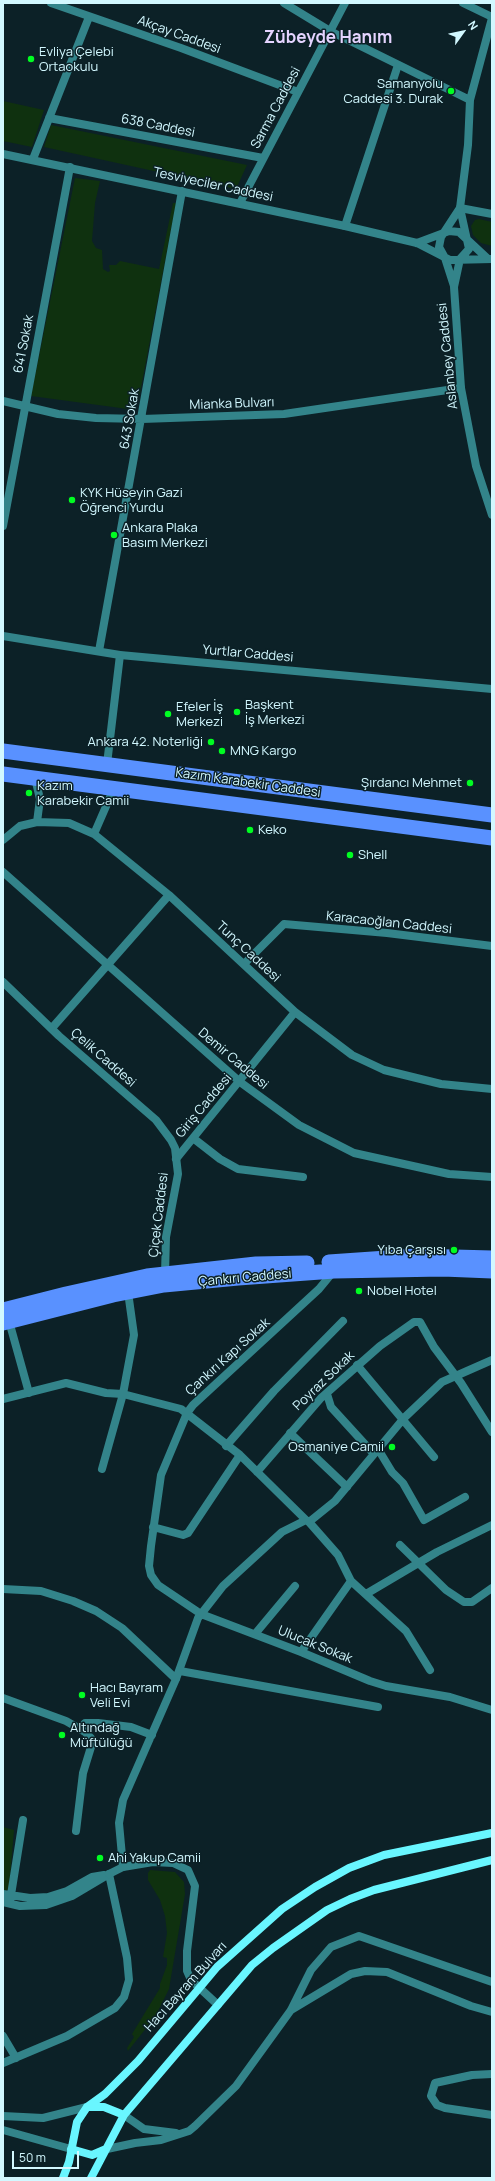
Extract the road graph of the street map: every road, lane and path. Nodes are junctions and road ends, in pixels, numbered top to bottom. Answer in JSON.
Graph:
{"nodes":[{"id":1,"x":51,"y":3,"type":"edge"},
{"id":2,"x":284,"y":3,"type":"edge"},
{"id":3,"x":345,"y":3,"type":"edge"},
{"id":4,"x":463,"y":3,"type":"edge"},
{"id":5,"x":89,"y":17,"type":"junction"},
{"id":6,"x":492,"y":17,"type":"edge"},
{"id":7,"x":330,"y":31,"type":"junction"},
{"id":8,"x":398,"y":65,"type":"junction"},
{"id":9,"x":298,"y":92,"type":"junction"},
{"id":10,"x":470,"y":100,"type":"junction"},
{"id":11,"x":49,"y":118,"type":"junction"},
{"id":12,"x":3,"y":154,"type":"edge"},
{"id":13,"x":263,"y":158,"type":"junction"},
{"id":14,"x":33,"y":159,"type":"junction"},
{"id":15,"x":70,"y":167,"type":"junction"},
{"id":16,"x":182,"y":191,"type":"junction"},
{"id":17,"x":240,"y":203,"type":"junction"},
{"id":18,"x":460,"y":208,"type":"junction"},
{"id":19,"x":492,"y":214,"type":"edge"},
{"id":20,"x":345,"y":226,"type":"junction"},
{"id":21,"x":444,"y":234,"type":"junction"},
{"id":22,"x":467,"y":238,"type":"junction"},
{"id":23,"x":417,"y":244,"type":"junction"},
{"id":24,"x":445,"y":258,"type":"junction"},
{"id":25,"x":460,"y":259,"type":"junction"},
{"id":26,"x":490,"y":259,"type":"edge"},
{"id":27,"x":454,"y":286,"type":"junction"},
{"id":28,"x":461,"y":388,"type":"junction"},
{"id":29,"x":3,"y":401,"type":"edge"},
{"id":30,"x":24,"y":407,"type":"junction"},
{"id":31,"x":142,"y":419,"type":"junction"},
{"id":32,"x":492,"y":516,"type":"edge"},
{"id":33,"x":3,"y":526,"type":"edge"},
{"id":34,"x":3,"y":636,"type":"edge"},
{"id":35,"x":99,"y":651,"type":"junction"},
{"id":36,"x":120,"y":655,"type":"junction"},
{"id":37,"x":492,"y":689,"type":"edge"},
{"id":38,"x":3,"y":751,"type":"edge"},
{"id":39,"x":107,"y":764,"type":"junction"},
{"id":40,"x":3,"y":774,"type":"edge"},
{"id":41,"x":35,"y":778,"type":"junction"},
{"id":42,"x":114,"y":788,"type":"junction"},
{"id":43,"x":492,"y":816,"type":"edge"},
{"id":44,"x":37,"y":822,"type":"junction"},
{"id":45,"x":94,"y":834,"type":"junction"},
{"id":46,"x":492,"y":838,"type":"edge"},
{"id":47,"x":3,"y":840,"type":"edge"},
{"id":48,"x":3,"y":872,"type":"edge"},
{"id":49,"x":169,"y":895,"type":"junction"},
{"id":50,"x":492,"y":946,"type":"edge"},
{"id":51,"x":244,"y":964,"type":"junction"},
{"id":52,"x":107,"y":966,"type":"junction"},
{"id":53,"x":3,"y":982,"type":"edge"},
{"id":54,"x":295,"y":1012,"type":"junction"},
{"id":55,"x":52,"y":1028,"type":"junction"},
{"id":56,"x":240,"y":1082,"type":"junction"},
{"id":57,"x":492,"y":1089,"type":"edge"},
{"id":58,"x":193,"y":1138,"type":"junction"},
{"id":59,"x":176,"y":1159,"type":"junction"},
{"id":60,"x":303,"y":1177,"type":"dead end"},
{"id":61,"x":492,"y":1177,"type":"edge"},
{"id":62,"x":492,"y":1258,"type":"edge"},
{"id":63,"x":492,"y":1271,"type":"edge"},
{"id":64,"x":334,"y":1272,"type":"junction"},
{"id":65,"x":165,"y":1274,"type":"junction"},
{"id":66,"x":128,"y":1292,"type":"junction"},
{"id":67,"x":5,"y":1318,"type":"edge"},
{"id":68,"x":343,"y":1321,"type":"dead end"},
{"id":69,"x":492,"y":1360,"type":"edge"},
{"id":70,"x":358,"y":1365,"type":"junction"},
{"id":71,"x":454,"y":1376,"type":"junction"},
{"id":72,"x":29,"y":1393,"type":"junction"},
{"id":73,"x":123,"y":1394,"type":"junction"},
{"id":74,"x":327,"y":1394,"type":"junction"},
{"id":75,"x":3,"y":1399,"type":"edge"},
{"id":76,"x":187,"y":1414,"type":"junction"},
{"id":77,"x":404,"y":1418,"type":"junction"},
{"id":78,"x":492,"y":1432,"type":"edge"},
{"id":79,"x":290,"y":1433,"type":"junction"},
{"id":80,"x":226,"y":1446,"type":"junction"},
{"id":81,"x":376,"y":1451,"type":"junction"},
{"id":82,"x":240,"y":1455,"type":"junction"},
{"id":83,"x":434,"y":1457,"type":"dead end"},
{"id":84,"x":102,"y":1469,"type":"dead end"},
{"id":85,"x":257,"y":1472,"type":"junction"},
{"id":86,"x":347,"y":1487,"type":"junction"},
{"id":87,"x":465,"y":1496,"type":"dead end"},
{"id":88,"x":308,"y":1521,"type":"junction"},
{"id":89,"x":492,"y":1525,"type":"edge"},
{"id":90,"x":153,"y":1526,"type":"junction"},
{"id":91,"x":400,"y":1545,"type":"dead end"},
{"id":92,"x":417,"y":1563,"type":"junction"},
{"id":93,"x":351,"y":1580,"type":"junction"},
{"id":94,"x":295,"y":1586,"type":"dead end"},
{"id":95,"x":492,"y":1588,"type":"edge"},
{"id":96,"x":3,"y":1589,"type":"edge"},
{"id":97,"x":366,"y":1594,"type":"junction"},
{"id":98,"x":201,"y":1614,"type":"junction"},
{"id":99,"x":255,"y":1634,"type":"junction"},
{"id":100,"x":302,"y":1652,"type":"junction"},
{"id":101,"x":430,"y":1670,"type":"dead end"},
{"id":102,"x":180,"y":1671,"type":"junction"},
{"id":103,"x":176,"y":1680,"type":"junction"},
{"id":104,"x":3,"y":1698,"type":"edge"},
{"id":105,"x":378,"y":1707,"type":"dead end"},
{"id":106,"x":492,"y":1710,"type":"edge"},
{"id":107,"x":79,"y":1728,"type":"junction"},
{"id":108,"x":152,"y":1735,"type":"junction"},
{"id":109,"x":23,"y":1820,"type":"dead end"},
{"id":110,"x":76,"y":1830,"type":"dead end"},
{"id":111,"x":492,"y":1833,"type":"edge"},
{"id":112,"x":492,"y":1860,"type":"edge"},
{"id":113,"x":123,"y":1867,"type":"junction"},
{"id":114,"x":109,"y":1874,"type":"junction"},
{"id":115,"x":7,"y":1899,"type":"edge"},
{"id":116,"x":492,"y":1982,"type":"edge"},
{"id":117,"x":199,"y":1988,"type":"junction"},
{"id":118,"x":218,"y":2005,"type":"junction"},
{"id":119,"x":291,"y":2010,"type":"junction"},
{"id":120,"x":492,"y":2012,"type":"edge"},
{"id":121,"x":3,"y":2036,"type":"edge"},
{"id":122,"x":16,"y":2058,"type":"junction"},
{"id":123,"x":3,"y":2063,"type":"edge"},
{"id":124,"x":492,"y":2074,"type":"edge"},
{"id":125,"x":87,"y":2107,"type":"junction"},
{"id":126,"x":124,"y":2115,"type":"junction"},
{"id":127,"x":492,"y":2115,"type":"edge"},
{"id":128,"x":3,"y":2116,"type":"edge"},
{"id":129,"x":3,"y":2130,"type":"edge"},
{"id":130,"x":181,"y":2133,"type":"junction"},
{"id":131,"x":72,"y":2149,"type":"junction"},
{"id":132,"x":107,"y":2149,"type":"junction"},
{"id":133,"x":63,"y":2178,"type":"edge"},
{"id":134,"x":91,"y":2178,"type":"edge"}],
"edges":[{"from":1,"to":5,"type":"street","name":"Akçay Caddesi"},
{"from":2,"to":7,"type":"street"},
{"from":3,"to":7,"type":"street","name":"Sarma Caddesi"},
{"from":4,"to":6,"type":"street"},
{"from":5,"to":9,"type":"street","name":"Akçay Caddesi"},
{"from":5,"to":11,"type":"street"},
{"from":6,"to":10,"type":"street"},
{"from":7,"to":8,"type":"street"},
{"from":7,"to":9,"type":"street","name":"Sarma Caddesi"},
{"from":8,"to":10,"type":"street"},
{"from":8,"to":20,"type":"street"},
{"from":9,"to":13,"type":"street","name":"Sarma Caddesi"},
{"from":10,"to":18,"type":"street"},
{"from":11,"to":13,"type":"street","name":"638 Caddesi"},
{"from":11,"to":14,"type":"street"},
{"from":12,"to":14,"type":"street","name":"Tesviyeciler Caddesi"},
{"from":13,"to":17,"type":"street","name":"Sarma Caddesi"},
{"from":14,"to":15,"type":"street","name":"Tesviyeciler Caddesi"},
{"from":15,"to":16,"type":"street","name":"Tesviyeciler Caddesi"},
{"from":15,"to":30,"type":"street","name":"641 Sokak"},
{"from":16,"to":17,"type":"street","name":"Tesviyeciler Caddesi"},
{"from":16,"to":31,"type":"street","name":"643 Sokak"},
{"from":17,"to":20,"type":"street","name":"Tesviyeciler Caddesi"},
{"from":18,"to":19,"type":"street"},
{"from":18,"to":21,"type":"street"},
{"from":18,"to":22,"type":"street"},
{"from":20,"to":23,"type":"street","name":"Tesviyeciler Caddesi"},
{"from":21,"to":22,"type":"street"},
{"from":21,"to":23,"type":"street"},
{"from":21,"to":24,"type":"street"},
{"from":22,"to":25,"type":"street"},
{"from":22,"to":26,"type":"street"},
{"from":23,"to":24,"type":"street","name":"Tesviyeciler Caddesi"},
{"from":24,"to":25,"type":"street"},
{"from":24,"to":27,"type":"street"},
{"from":25,"to":26,"type":"street"},
{"from":25,"to":27,"type":"street"},
{"from":27,"to":28,"type":"street","name":"Aslanbey Caddesi"},
{"from":28,"to":31,"type":"street","name":"Mianka Bulvarı"},
{"from":28,"to":32,"type":"street","name":"Aslanbey Caddesi"},
{"from":29,"to":30,"type":"street","name":"Mianka Bulvarı"},
{"from":30,"to":31,"type":"street","name":"Mianka Bulvarı"},
{"from":30,"to":33,"type":"street","name":"641 Sokak"},
{"from":31,"to":35,"type":"street","name":"643 Sokak"},
{"from":34,"to":35,"type":"street","name":"Yurtlar Caddesi"},
{"from":35,"to":36,"type":"street","name":"Yurtlar Caddesi"},
{"from":36,"to":37,"type":"street","name":"Yurtlar Caddesi"},
{"from":36,"to":39,"type":"street"},
{"from":38,"to":39,"type":"main road","name":"Kazım Karabekir Caddesi"},
{"from":39,"to":43,"type":"main road","name":"Kazım Karabekir Caddesi"},
{"from":40,"to":41,"type":"main road","name":"Kazım Karabekir Caddesi"},
{"from":41,"to":42,"type":"main road","name":"Kazım Karabekir Caddesi"},
{"from":41,"to":44,"type":"street"},
{"from":42,"to":45,"type":"street"},
{"from":42,"to":46,"type":"main road","name":"Kazım Karabekir Caddesi"},
{"from":44,"to":45,"type":"street","name":"Tunç Caddesi"},
{"from":44,"to":47,"type":"street","name":"Tunç Caddesi"},
{"from":45,"to":49,"type":"street","name":"Tunç Caddesi"},
{"from":48,"to":52,"type":"street","name":"Demir Caddesi"},
{"from":49,"to":51,"type":"street","name":"Tunç Caddesi"},
{"from":49,"to":52,"type":"street"},
{"from":50,"to":51,"type":"street","name":"Karacaoğlan Caddesi"},
{"from":51,"to":54,"type":"street","name":"Tunç Caddesi"},
{"from":52,"to":55,"type":"street"},
{"from":52,"to":56,"type":"street","name":"Demir Caddesi"},
{"from":53,"to":55,"type":"street","name":"Çelik Caddesi"},
{"from":54,"to":56,"type":"street","name":"Giriş Caddesi"},
{"from":54,"to":57,"type":"street","name":"Tunç Caddesi"},
{"from":55,"to":59,"type":"street","name":"Çelik Caddesi"},
{"from":56,"to":58,"type":"street","name":"Giriş Caddesi"},
{"from":56,"to":61,"type":"street","name":"Demir Caddesi"},
{"from":58,"to":59,"type":"street","name":"Giriş Caddesi"},
{"from":58,"to":60,"type":"street"},
{"from":59,"to":65,"type":"street","name":"Çiçek Caddesi"},
{"from":62,"to":65,"type":"main road","name":"Çankırı Caddesi"},
{"from":63,"to":64,"type":"main road","name":"Çankırı Caddesi"},
{"from":64,"to":66,"type":"main road","name":"Çankırı Caddesi"},
{"from":64,"to":76,"type":"street","name":"Çankırı Kapı Sokak"},
{"from":65,"to":67,"type":"main road","name":"Çankırı Caddesi"},
{"from":66,"to":67,"type":"main road","name":"Çankırı Caddesi"},
{"from":66,"to":73,"type":"street"},
{"from":67,"to":72,"type":"street"},
{"from":68,"to":80,"type":"street"},
{"from":69,"to":71,"type":"street"},
{"from":70,"to":71,"type":"street","name":"Poyraz Sokak"},
{"from":70,"to":74,"type":"street","name":"Poyraz Sokak"},
{"from":70,"to":77,"type":"street"},
{"from":71,"to":77,"type":"street"},
{"from":71,"to":78,"type":"street"},
{"from":72,"to":73,"type":"street","name":"Çankırı Kapı Sokak"},
{"from":72,"to":75,"type":"street","name":"Çankırı Kapı Sokak"},
{"from":73,"to":76,"type":"street","name":"Çankırı Kapı Sokak"},
{"from":73,"to":84,"type":"street"},
{"from":74,"to":79,"type":"street","name":"Poyraz Sokak"},
{"from":74,"to":81,"type":"street"},
{"from":76,"to":80,"type":"street"},
{"from":76,"to":90,"type":"street"},
{"from":77,"to":81,"type":"street"},
{"from":77,"to":83,"type":"street"},
{"from":79,"to":85,"type":"street","name":"Poyraz Sokak"},
{"from":79,"to":86,"type":"street"},
{"from":80,"to":82,"type":"street"},
{"from":81,"to":86,"type":"street"},
{"from":81,"to":87,"type":"street"},
{"from":82,"to":85,"type":"street"},
{"from":82,"to":90,"type":"street"},
{"from":85,"to":88,"type":"street"},
{"from":86,"to":88,"type":"street"},
{"from":88,"to":93,"type":"street"},
{"from":88,"to":98,"type":"street"},
{"from":89,"to":92,"type":"street"},
{"from":90,"to":98,"type":"street","name":"Ulucak Sokak"},
{"from":91,"to":92,"type":"street"},
{"from":92,"to":95,"type":"street"},
{"from":92,"to":97,"type":"street"},
{"from":93,"to":97,"type":"street"},
{"from":93,"to":100,"type":"street"},
{"from":94,"to":99,"type":"street"},
{"from":96,"to":103,"type":"street"},
{"from":97,"to":101,"type":"street"},
{"from":98,"to":99,"type":"street","name":"Ulucak Sokak"},
{"from":98,"to":102,"type":"street"},
{"from":99,"to":100,"type":"street","name":"Ulucak Sokak"},
{"from":100,"to":106,"type":"street","name":"Ulucak Sokak"},
{"from":102,"to":103,"type":"street"},
{"from":102,"to":105,"type":"street"},
{"from":103,"to":108,"type":"street"},
{"from":104,"to":107,"type":"street"},
{"from":107,"to":108,"type":"street"},
{"from":107,"to":110,"type":"street"},
{"from":108,"to":113,"type":"street"},
{"from":109,"to":115,"type":"street"},
{"from":111,"to":117,"type":"main road","name":"Hacı Bayram Bulvarı"},
{"from":112,"to":118,"type":"main road"},
{"from":113,"to":114,"type":"street"},
{"from":113,"to":117,"type":"street"},
{"from":114,"to":115,"type":"street"},
{"from":114,"to":122,"type":"street"},
{"from":116,"to":119,"type":"street"},
{"from":117,"to":118,"type":"street"},
{"from":117,"to":125,"type":"main road","name":"Hacı Bayram Bulvarı"},
{"from":118,"to":126,"type":"main road"},
{"from":119,"to":120,"type":"street"},
{"from":119,"to":130,"type":"street"},
{"from":121,"to":122,"type":"street"},
{"from":122,"to":123,"type":"street"},
{"from":124,"to":127,"type":"street"},
{"from":125,"to":126,"type":"main road"},
{"from":125,"to":128,"type":"street"},
{"from":125,"to":131,"type":"main road","name":"Hacı Bayram Bulvarı"},
{"from":126,"to":130,"type":"street"},
{"from":126,"to":132,"type":"main road"},
{"from":129,"to":131,"type":"street"},
{"from":130,"to":132,"type":"street"},
{"from":131,"to":132,"type":"main road"},
{"from":131,"to":133,"type":"main road","name":"Hacı Bayram Bulvarı"},
{"from":132,"to":134,"type":"main road"}]}
